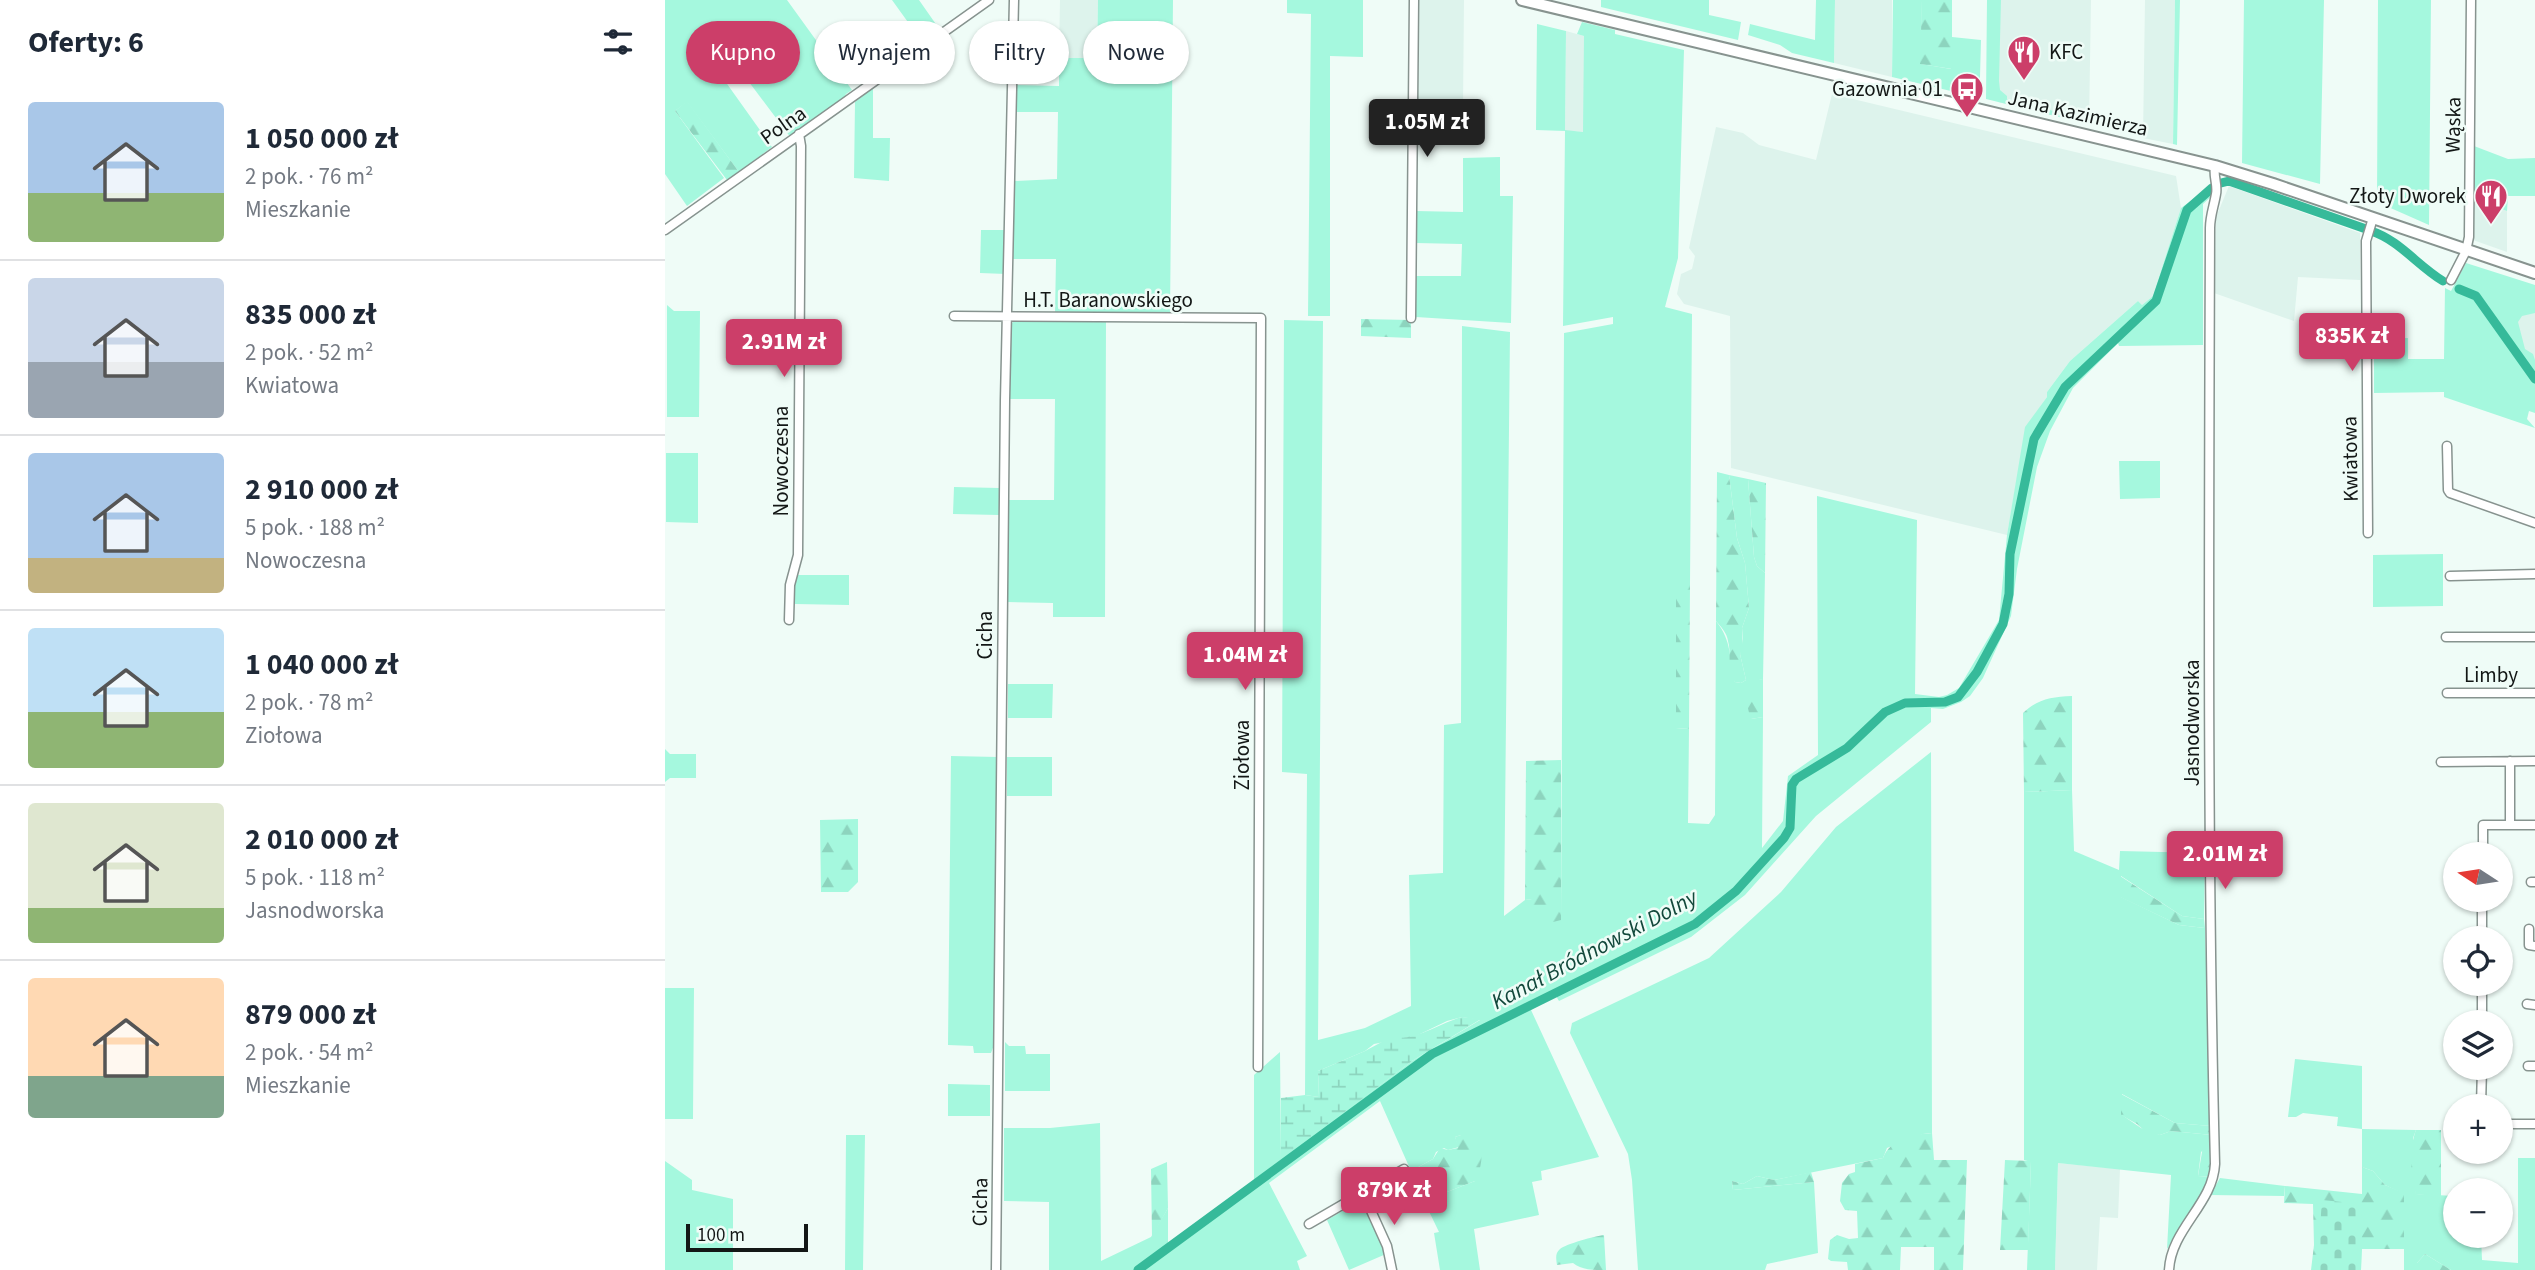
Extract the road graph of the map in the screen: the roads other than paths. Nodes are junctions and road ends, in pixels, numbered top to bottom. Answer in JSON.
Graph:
{"nodes":[{"id":1,"x":989,"y":0,"type":"edge"},
{"id":2,"x":1014,"y":0,"type":"edge"},
{"id":3,"x":1414,"y":0,"type":"edge"},
{"id":4,"x":1522,"y":0,"type":"edge"},
{"id":5,"x":2472,"y":0,"type":"edge"},
{"id":6,"x":799,"y":134,"type":"junction"},
{"id":7,"x":2215,"y":166,"type":"junction"},
{"id":8,"x":2372,"y":218,"type":"junction"},
{"id":9,"x":665,"y":230,"type":"edge"},
{"id":10,"x":2466,"y":251,"type":"junction"},
{"id":11,"x":2535,"y":273,"type":"edge"},
{"id":12,"x":2451,"y":280,"type":"dead end"},
{"id":13,"x":954,"y":316,"type":"dead end"},
{"id":14,"x":1007,"y":317,"type":"junction"},
{"id":15,"x":1261,"y":318,"type":"joint"},
{"id":16,"x":1411,"y":318,"type":"dead end"},
{"id":17,"x":2448,"y":446,"type":"dead end"},
{"id":18,"x":2535,"y":523,"type":"edge"},
{"id":19,"x":2368,"y":533,"type":"dead end"},
{"id":20,"x":2535,"y":575,"type":"edge"},
{"id":21,"x":2450,"y":576,"type":"dead end"},
{"id":22,"x":789,"y":620,"type":"dead end"},
{"id":23,"x":2446,"y":637,"type":"dead end"},
{"id":24,"x":2535,"y":637,"type":"edge"},
{"id":25,"x":2535,"y":692,"type":"edge"},
{"id":26,"x":2447,"y":693,"type":"dead end"},
{"id":27,"x":2510,"y":761,"type":"junction"},
{"id":28,"x":2535,"y":761,"type":"edge"},
{"id":29,"x":2441,"y":762,"type":"dead end"},
{"id":30,"x":2510,"y":825,"type":"junction"},
{"id":31,"x":2535,"y":825,"type":"edge"},
{"id":32,"x":2483,"y":842,"type":"edge"},
{"id":33,"x":2529,"y":929,"type":"dead end"},
{"id":34,"x":2535,"y":946,"type":"edge"},
{"id":35,"x":1258,"y":1067,"type":"dead end"},
{"id":36,"x":2513,"y":1124,"type":"edge"},
{"id":37,"x":2535,"y":1124,"type":"edge"},
{"id":38,"x":1404,"y":1169,"type":"dead end"},
{"id":39,"x":1363,"y":1193,"type":"junction"},
{"id":40,"x":1309,"y":1224,"type":"dead end"},
{"id":41,"x":996,"y":1270,"type":"edge"},
{"id":42,"x":1392,"y":1270,"type":"edge"},
{"id":43,"x":2169,"y":1270,"type":"edge"}],
"edges":[{"from":1,"to":6,"type":"street","name":"Polna"},
{"from":2,"to":14,"type":"street","name":"Cicha"},
{"from":3,"to":16,"type":"street"},
{"from":4,"to":7,"type":"main road","name":"Jana Kazimierza"},
{"from":5,"to":10,"type":"street","name":"Wąska"},
{"from":6,"to":9,"type":"street","name":"Polna"},
{"from":6,"to":22,"type":"street","name":"Nowoczesna"},
{"from":7,"to":8,"type":"main road","name":"Jana Kazimierza"},
{"from":7,"to":43,"type":"street","name":"Jasnodworska"},
{"from":8,"to":10,"type":"main road","name":"Jana Kazimierza"},
{"from":8,"to":19,"type":"street","name":"Kwiatowa"},
{"from":10,"to":11,"type":"main road","name":"Jana Kazimierza"},
{"from":10,"to":12,"type":"street"},
{"from":13,"to":14,"type":"street","name":"H.T. Baranowskiego"},
{"from":14,"to":15,"type":"street","name":"H.T. Baranowskiego"},
{"from":14,"to":41,"type":"street","name":"Cicha"},
{"from":15,"to":35,"type":"street","name":"Ziołowa"},
{"from":17,"to":18,"type":"street"},
{"from":20,"to":21,"type":"street"},
{"from":23,"to":24,"type":"street"},
{"from":25,"to":26,"type":"street","name":"Limby"},
{"from":27,"to":28,"type":"street"},
{"from":27,"to":29,"type":"street"},
{"from":27,"to":30,"type":"street"},
{"from":30,"to":31,"type":"street"},
{"from":30,"to":32,"type":"street"},
{"from":33,"to":34,"type":"street"},
{"from":36,"to":37,"type":"street"},
{"from":38,"to":39,"type":"street"},
{"from":39,"to":40,"type":"street"},
{"from":39,"to":42,"type":"street"}]}
